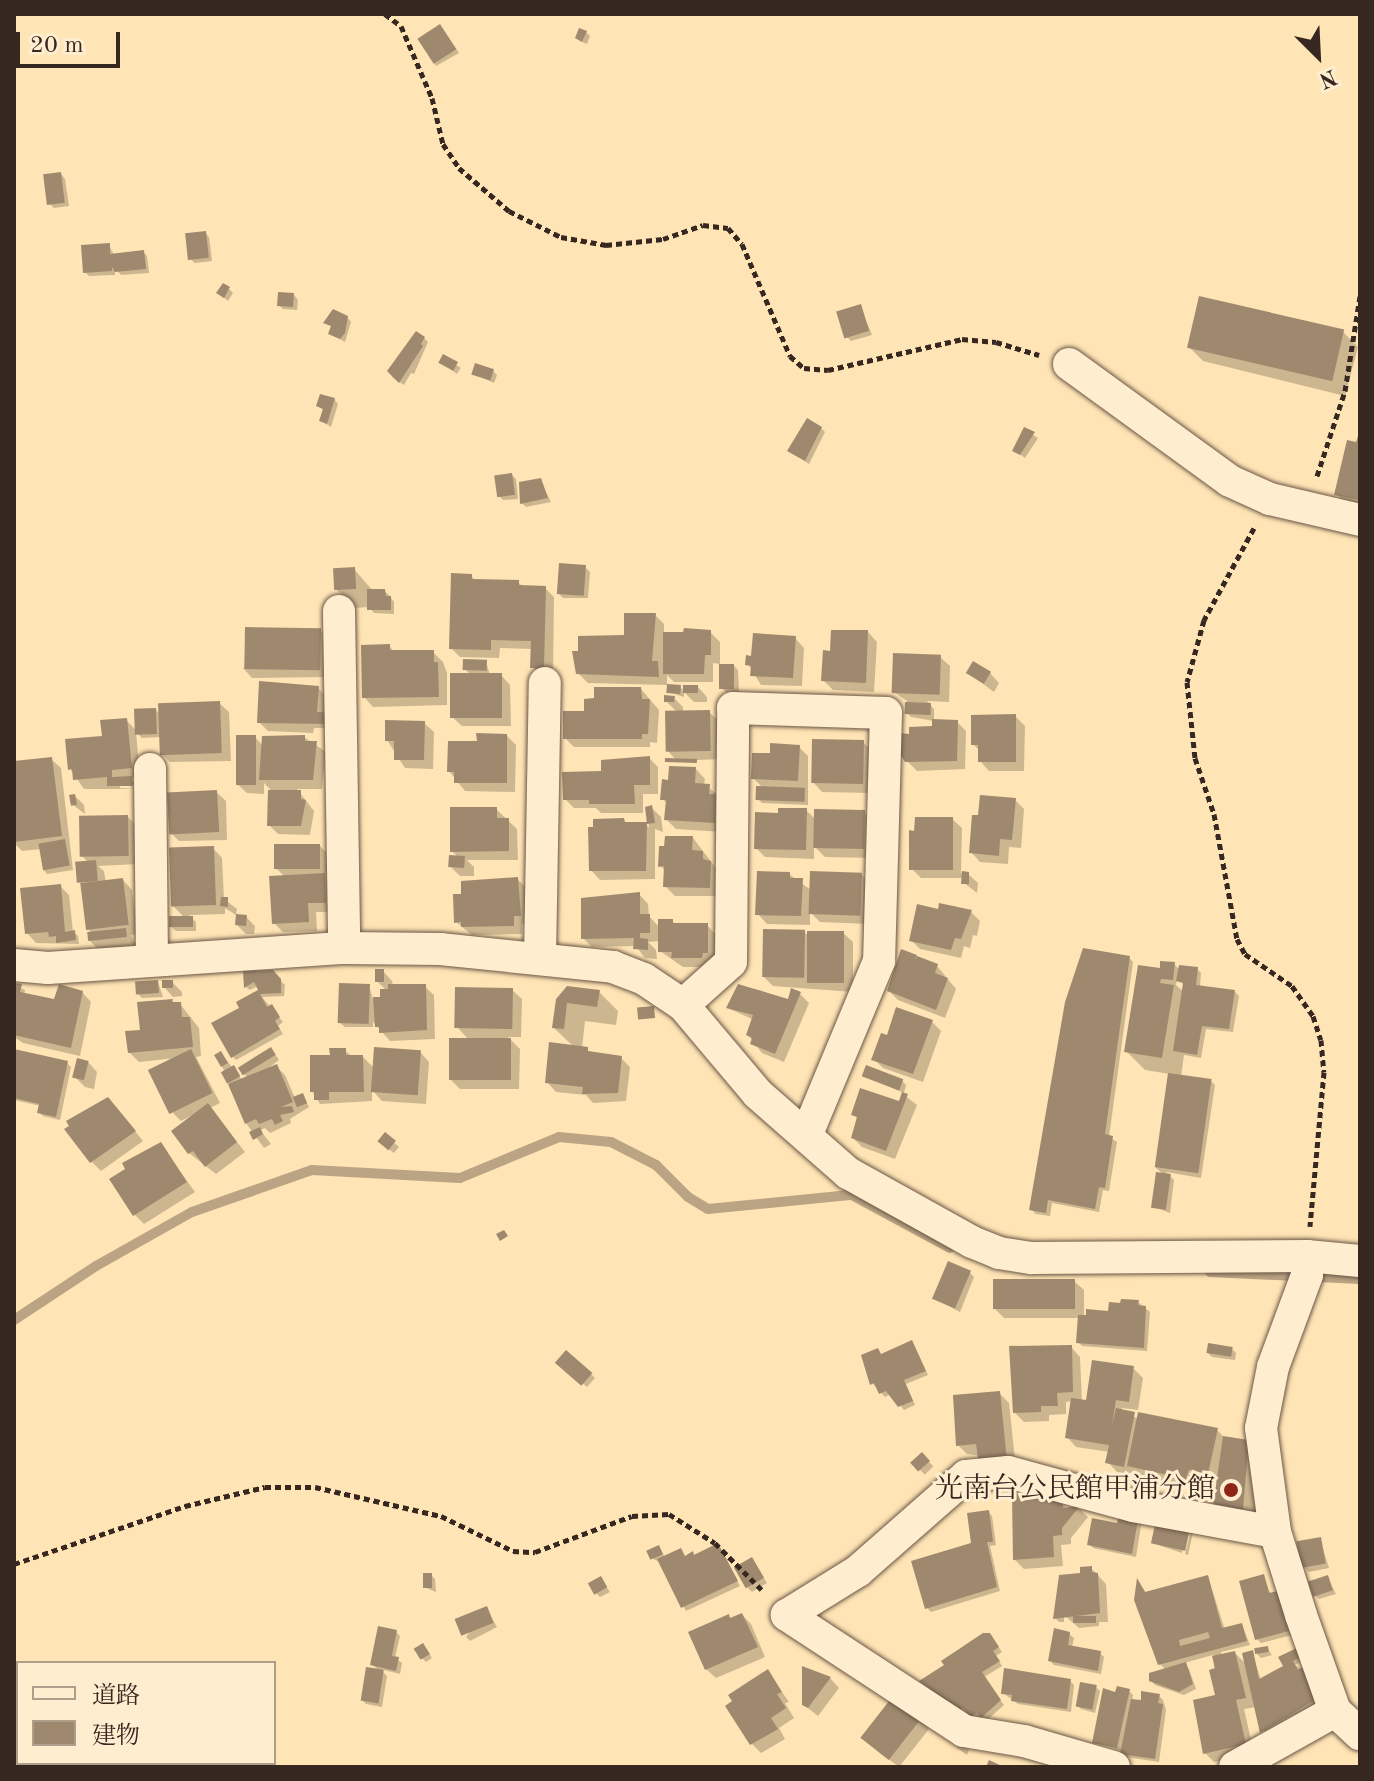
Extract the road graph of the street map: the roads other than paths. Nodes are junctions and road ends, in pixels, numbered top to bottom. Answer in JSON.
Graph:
{"nodes":[{"id":1,"x":1069,"y":364,"type":"road end"},
{"id":2,"x":1360,"y":520,"type":"edge"},
{"id":3,"x":339,"y":611,"type":"dead end"},
{"id":4,"x":545,"y":683,"type":"dead end"},
{"id":5,"x":150,"y":769,"type":"dead end"},
{"id":6,"x":344,"y":948,"type":"junction"},
{"id":7,"x":540,"y":958,"type":"junction"},
{"id":8,"x":152,"y":959,"type":"junction"},
{"id":9,"x":14,"y":965,"type":"edge"},
{"id":10,"x":683,"y":1005,"type":"junction"},
{"id":11,"x":807,"y":1134,"type":"junction"},
{"id":12,"x":1307,"y":1256,"type":"junction"},
{"id":13,"x":1360,"y":1261,"type":"edge"},
{"id":14,"x":1275,"y":1532,"type":"junction"},
{"id":15,"x":1335,"y":1711,"type":"junction"},
{"id":16,"x":1360,"y":1734,"type":"edge"},
{"id":17,"x":1114,"y":1767,"type":"edge"},
{"id":18,"x":1235,"y":1767,"type":"edge"}],
"edges":[{"from":1,"to":2,"type":"street"},
{"from":3,"to":6,"type":"street"},
{"from":4,"to":7,"type":"street"},
{"from":5,"to":8,"type":"street"},
{"from":6,"to":7,"type":"street"},
{"from":6,"to":8,"type":"street"},
{"from":7,"to":10,"type":"street"},
{"from":8,"to":9,"type":"street"},
{"from":10,"to":11,"type":"street"},
{"from":10,"to":11,"type":"street"},
{"from":11,"to":12,"type":"street"},
{"from":12,"to":13,"type":"street"},
{"from":12,"to":14,"type":"street"},
{"from":14,"to":15,"type":"street"},
{"from":14,"to":17,"type":"street"},
{"from":15,"to":16,"type":"street"},
{"from":15,"to":18,"type":"street"}]}
